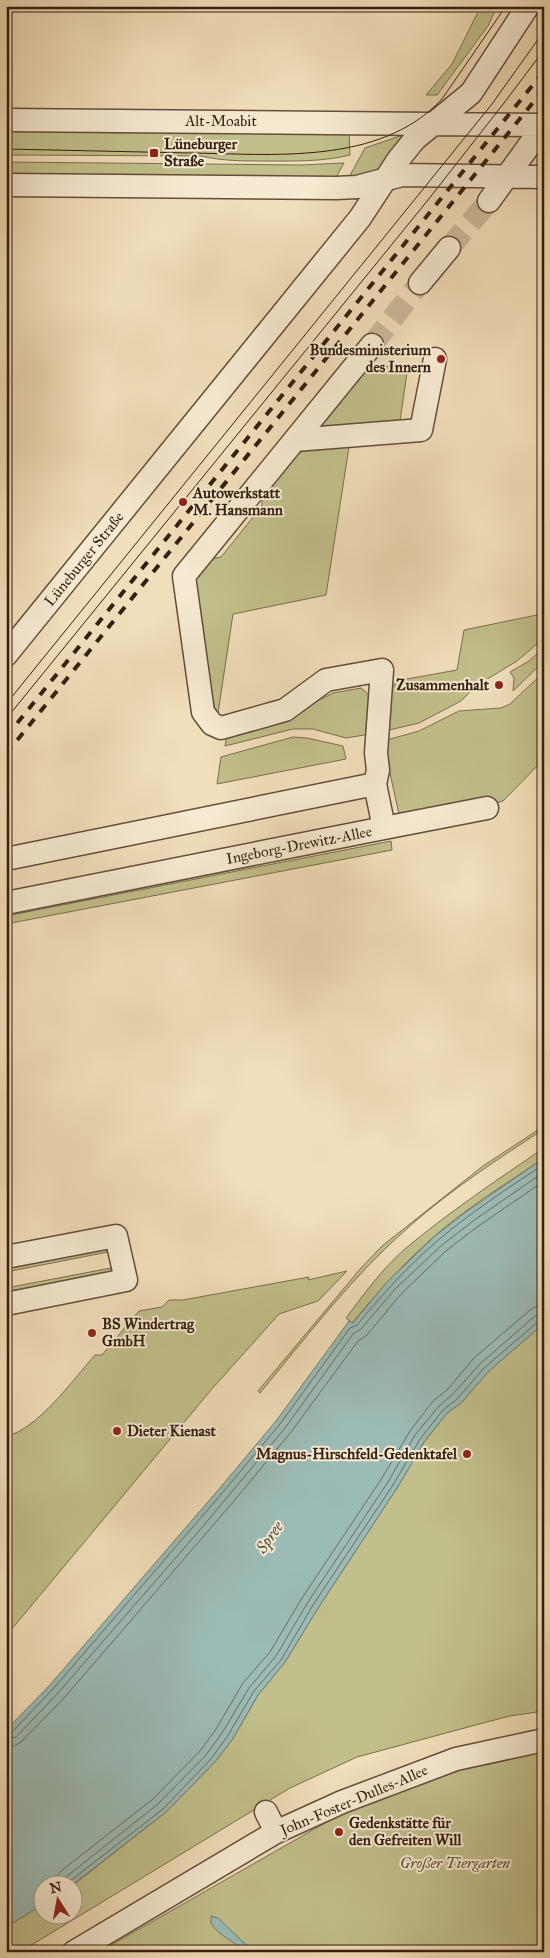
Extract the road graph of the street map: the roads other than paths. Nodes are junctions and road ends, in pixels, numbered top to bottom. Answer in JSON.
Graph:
{"nodes":[{"id":1,"x":528,"y":6,"type":"edge"},
{"id":2,"x":6,"y":120,"type":"edge"},
{"id":3,"x":436,"y":123,"type":"junction"},
{"id":4,"x":544,"y":125,"type":"edge"},
{"id":5,"x":506,"y":177,"type":"junction"},
{"id":6,"x":544,"y":177,"type":"edge"},
{"id":7,"x":385,"y":180,"type":"junction"},
{"id":8,"x":6,"y":185,"type":"edge"},
{"id":9,"x":489,"y":201,"type":"tunnel mouth"},
{"id":10,"x":448,"y":248,"type":"tunnel mouth"},
{"id":11,"x":420,"y":283,"type":"tunnel mouth"},
{"id":12,"x":372,"y":345,"type":"tunnel mouth"},
{"id":13,"x":435,"y":359,"type":"dead end"},
{"id":14,"x":295,"y":440,"type":"junction"},
{"id":15,"x":6,"y":655,"type":"edge"},
{"id":16,"x":374,"y":784,"type":"junction"},
{"id":17,"x":487,"y":808,"type":"dead end"},
{"id":18,"x":384,"y":828,"type":"junction"},
{"id":19,"x":6,"y":859,"type":"edge"},
{"id":20,"x":6,"y":903,"type":"edge"},
{"id":21,"x":6,"y":1257,"type":"edge"},
{"id":22,"x":6,"y":1304,"type":"edge"},
{"id":23,"x":544,"y":1740,"type":"edge"},
{"id":24,"x":266,"y":1812,"type":"dead end"},
{"id":25,"x":276,"y":1832,"type":"junction"},
{"id":26,"x":74,"y":1952,"type":"edge"}],
"edges":[{"from":1,"to":3,"type":"street"},
{"from":2,"to":3,"type":"street","name":"Alt-Moabit"},
{"from":3,"to":4,"type":"street","name":"Alt-Moabit"},
{"from":3,"to":7,"type":"street"},
{"from":4,"to":5,"type":"street"},
{"from":5,"to":6,"type":"street"},
{"from":5,"to":7,"type":"street"},
{"from":5,"to":9,"type":"street"},
{"from":7,"to":8,"type":"street"},
{"from":7,"to":15,"type":"street","name":"Lüneburger Straße"},
{"from":10,"to":11,"type":"street"},
{"from":12,"to":14,"type":"street"},
{"from":13,"to":14,"type":"street"},
{"from":14,"to":16,"type":"street","name":"Ingeborg-Drewitz-Allee"},
{"from":16,"to":18,"type":"street","name":"Ingeborg-Drewitz-Allee"},
{"from":16,"to":19,"type":"street"},
{"from":17,"to":18,"type":"street"},
{"from":18,"to":20,"type":"street","name":"Ingeborg-Drewitz-Allee"},
{"from":21,"to":22,"type":"street"},
{"from":23,"to":25,"type":"street","name":"John-Foster-Dulles-Allee"},
{"from":24,"to":25,"type":"street"},
{"from":25,"to":26,"type":"street","name":"John-Foster-Dulles-Allee"}]}
